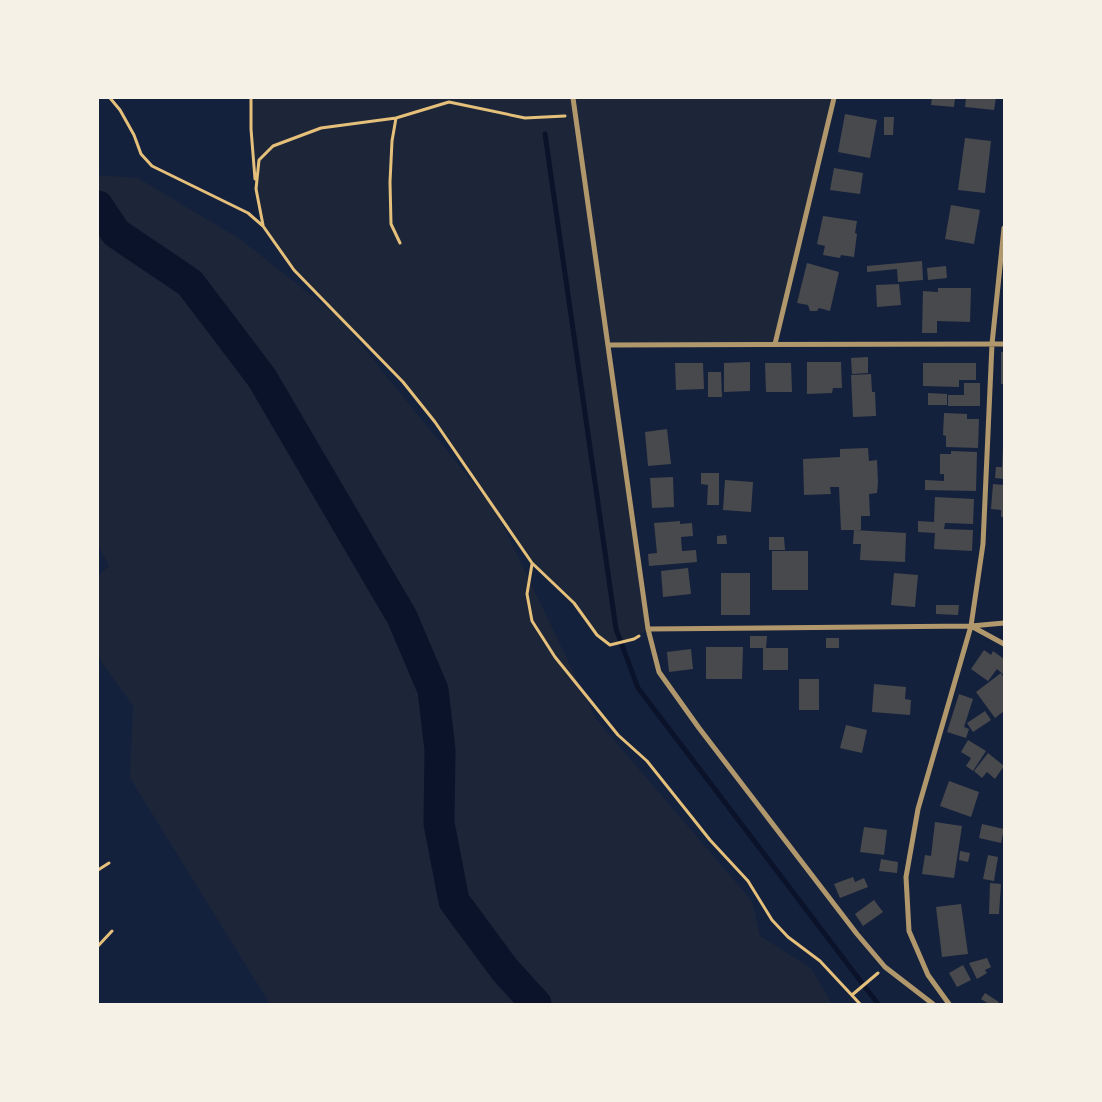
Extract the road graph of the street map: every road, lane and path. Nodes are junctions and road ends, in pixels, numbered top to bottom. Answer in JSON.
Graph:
{"nodes":[{"id":1,"x":110,"y":98,"type":"edge"},
{"id":2,"x":251,"y":98,"type":"edge"},
{"id":3,"x":573,"y":98,"type":"edge"},
{"id":4,"x":834,"y":98,"type":"edge"},
{"id":5,"x":575,"y":116,"type":"junction"},
{"id":6,"x":396,"y":118,"type":"junction"},
{"id":7,"x":256,"y":189,"type":"junction"},
{"id":8,"x":263,"y":226,"type":"junction"},
{"id":9,"x":1004,"y":228,"type":"edge"},
{"id":10,"x":400,"y":243,"type":"dead end"},
{"id":11,"x":775,"y":344,"type":"junction"},
{"id":12,"x":992,"y":344,"type":"junction"},
{"id":13,"x":1004,"y":344,"type":"edge"},
{"id":14,"x":608,"y":345,"type":"junction"},
{"id":15,"x":532,"y":563,"type":"junction"},
{"id":16,"x":1004,"y":623,"type":"edge"},
{"id":17,"x":971,"y":626,"type":"junction"},
{"id":18,"x":648,"y":629,"type":"junction"},
{"id":19,"x":634,"y":639,"type":"dead end"},
{"id":20,"x":1004,"y":644,"type":"edge"},
{"id":21,"x":109,"y":863,"type":"dead end"},
{"id":22,"x":98,"y":870,"type":"edge"},
{"id":23,"x":112,"y":931,"type":"dead end"},
{"id":24,"x":98,"y":946,"type":"edge"},
{"id":25,"x":874,"y":976,"type":"dead end"},
{"id":26,"x":852,"y":995,"type":"junction"},
{"id":27,"x":860,"y":1004,"type":"edge"},
{"id":28,"x":933,"y":1004,"type":"edge"},
{"id":29,"x":949,"y":1004,"type":"edge"}],
"edges":[{"from":1,"to":8,"type":"path"},
{"from":2,"to":7,"type":"path"},
{"from":3,"to":5,"type":"street"},
{"from":4,"to":11,"type":"street"},
{"from":5,"to":6,"type":"path"},
{"from":5,"to":14,"type":"street"},
{"from":6,"to":7,"type":"path"},
{"from":6,"to":10,"type":"path"},
{"from":7,"to":8,"type":"path"},
{"from":8,"to":15,"type":"path"},
{"from":9,"to":12,"type":"street"},
{"from":11,"to":12,"type":"street"},
{"from":11,"to":14,"type":"street"},
{"from":12,"to":13,"type":"street"},
{"from":12,"to":17,"type":"street"},
{"from":14,"to":18,"type":"street"},
{"from":15,"to":19,"type":"path"},
{"from":15,"to":26,"type":"path"},
{"from":16,"to":17,"type":"street"},
{"from":17,"to":18,"type":"street"},
{"from":17,"to":20,"type":"street"},
{"from":17,"to":29,"type":"street"},
{"from":18,"to":28,"type":"street"},
{"from":21,"to":22,"type":"path"},
{"from":23,"to":24,"type":"path"},
{"from":25,"to":26,"type":"path"},
{"from":26,"to":27,"type":"path"}]}
